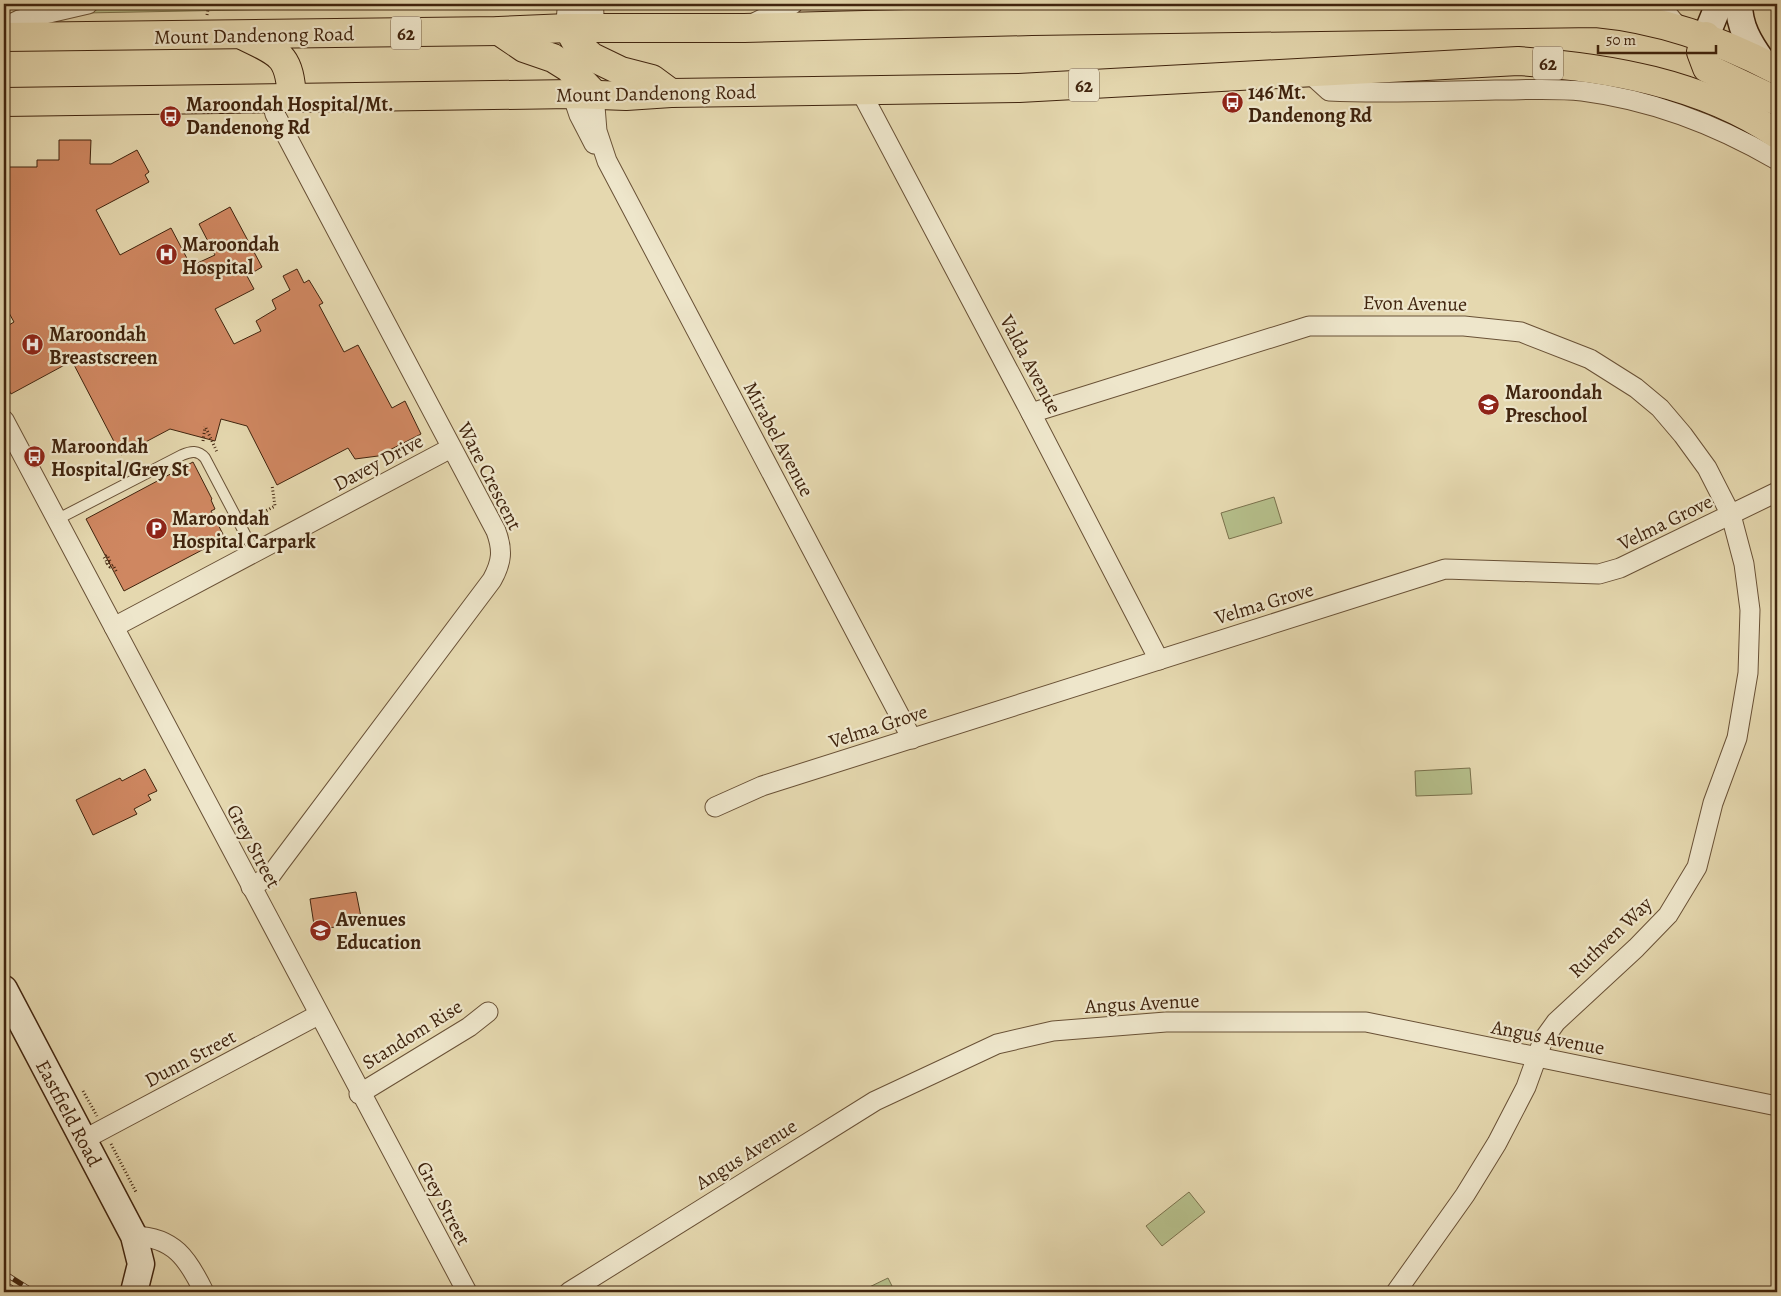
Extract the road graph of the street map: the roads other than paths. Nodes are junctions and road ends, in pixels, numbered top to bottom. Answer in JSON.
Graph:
{"nodes":[{"id":1,"x":792,"y":4,"type":"edge"},
{"id":2,"x":1659,"y":4,"type":"edge"},
{"id":3,"x":1718,"y":4,"type":"edge"},
{"id":4,"x":1739,"y":4,"type":"edge"},
{"id":5,"x":82,"y":5,"type":"edge"},
{"id":6,"x":580,"y":16,"type":"edge"},
{"id":7,"x":4,"y":27,"type":"edge"},
{"id":8,"x":744,"y":28,"type":"junction"},
{"id":9,"x":1680,"y":29,"type":"junction"},
{"id":10,"x":499,"y":31,"type":"junction"},
{"id":11,"x":243,"y":35,"type":"junction"},
{"id":12,"x":1706,"y":36,"type":"junction"},
{"id":13,"x":4,"y":37,"type":"edge"},
{"id":14,"x":1769,"y":66,"type":"edge"},
{"id":15,"x":1307,"y":71,"type":"junction"},
{"id":16,"x":582,"y":78,"type":"junction"},
{"id":17,"x":860,"y":90,"type":"junction"},
{"id":18,"x":671,"y":93,"type":"junction"},
{"id":19,"x":281,"y":98,"type":"junction"},
{"id":20,"x":1777,"y":101,"type":"edge"},
{"id":21,"x":4,"y":102,"type":"edge"},
{"id":22,"x":1777,"y":134,"type":"edge"},
{"id":23,"x":1777,"y":160,"type":"edge"},
{"id":24,"x":1031,"y":413,"type":"junction"},
{"id":25,"x":4,"y":420,"type":"edge"},
{"id":26,"x":451,"y":448,"type":"junction"},
{"id":27,"x":1777,"y":492,"type":"edge"},
{"id":28,"x":1731,"y":515,"type":"junction"},
{"id":29,"x":56,"y":520,"type":"junction"},
{"id":30,"x":255,"y":553,"type":"junction"},
{"id":31,"x":114,"y":627,"type":"junction"},
{"id":32,"x":1158,"y":660,"type":"junction"},
{"id":33,"x":912,"y":739,"type":"junction"},
{"id":34,"x":715,"y":807,"type":"dead end"},
{"id":35,"x":251,"y":887,"type":"junction"},
{"id":36,"x":4,"y":989,"type":"edge"},
{"id":37,"x":488,"y":1012,"type":"dead end"},
{"id":38,"x":318,"y":1015,"type":"junction"},
{"id":39,"x":12,"y":1023,"type":"edge"},
{"id":40,"x":1537,"y":1058,"type":"junction"},
{"id":41,"x":359,"y":1094,"type":"junction"},
{"id":42,"x":1777,"y":1106,"type":"edge"},
{"id":43,"x":84,"y":1140,"type":"junction"},
{"id":44,"x":134,"y":1236,"type":"junction"},
{"id":45,"x":134,"y":1292,"type":"edge"},
{"id":46,"x":204,"y":1292,"type":"edge"},
{"id":47,"x":467,"y":1292,"type":"edge"},
{"id":48,"x":570,"y":1292,"type":"edge"},
{"id":49,"x":1396,"y":1292,"type":"edge"}],
"edges":[{"from":1,"to":8,"type":"street","name":"Mount Dandenong Road"},
{"from":2,"to":9,"type":"street"},
{"from":3,"to":12,"type":"main road"},
{"from":4,"to":14,"type":"main road"},
{"from":5,"to":7,"type":"street"},
{"from":6,"to":8,"type":"main road","name":"Mount Dandenong Road","number":"62"},
{"from":6,"to":10,"type":"main road","name":"Mount Dandenong Road","number":"62"},
{"from":6,"to":16,"type":"main road"},
{"from":8,"to":9,"type":"main road","name":"Mount Dandenong Road","number":"62"},
{"from":9,"to":12,"type":"main road","name":"Mount Dandenong Road","number":"62"},
{"from":10,"to":11,"type":"main road","name":"Mount Dandenong Road","number":"62"},
{"from":10,"to":16,"type":"main road"},
{"from":11,"to":13,"type":"main road","name":"Mount Dandenong Road","number":"62"},
{"from":11,"to":19,"type":"main road"},
{"from":12,"to":14,"type":"main road","name":"Mount Dandenong Road","number":"62"},
{"from":12,"to":20,"type":"main road"},
{"from":15,"to":17,"type":"main road","name":"Mount Dandenong Road","number":"62"},
{"from":15,"to":22,"type":"main road","name":"Mount Dandenong Road","number":"62"},
{"from":15,"to":23,"type":"street"},
{"from":16,"to":18,"type":"main road","name":"Mount Dandenong Road","number":"62"},
{"from":16,"to":18,"type":"main road"},
{"from":16,"to":19,"type":"main road","name":"Mount Dandenong Road","number":"62"},
{"from":16,"to":33,"type":"street","name":"Mirabel Avenue"},
{"from":17,"to":18,"type":"main road","name":"Mount Dandenong Road","number":"62"},
{"from":17,"to":24,"type":"street","name":"Valda Avenue"},
{"from":19,"to":21,"type":"main road","name":"Mount Dandenong Road","number":"62"},
{"from":19,"to":26,"type":"street","name":"Ware Crescent"},
{"from":24,"to":28,"type":"street","name":"Evon Avenue"},
{"from":24,"to":32,"type":"street","name":"Valda Avenue"},
{"from":25,"to":29,"type":"street","name":"Grey Street"},
{"from":26,"to":30,"type":"street","name":"Davey Drive"},
{"from":26,"to":35,"type":"street","name":"Ware Crescent"},
{"from":27,"to":28,"type":"street","name":"Velma Grove"},
{"from":28,"to":32,"type":"street","name":"Velma Grove"},
{"from":28,"to":40,"type":"street","name":"Ruthven Way"},
{"from":29,"to":30,"type":"lane"},
{"from":29,"to":31,"type":"street","name":"Grey Street"},
{"from":30,"to":31,"type":"street","name":"Davey Drive"},
{"from":31,"to":35,"type":"street","name":"Grey Street"},
{"from":32,"to":33,"type":"street","name":"Velma Grove"},
{"from":33,"to":34,"type":"street","name":"Velma Grove"},
{"from":35,"to":38,"type":"street","name":"Grey Street"},
{"from":36,"to":39,"type":"main road","name":"Eastfield Road"},
{"from":37,"to":41,"type":"street","name":"Standom Rise"},
{"from":38,"to":41,"type":"street","name":"Grey Street"},
{"from":38,"to":43,"type":"street","name":"Dunn Street"},
{"from":39,"to":43,"type":"main road","name":"Eastfield Road"},
{"from":40,"to":42,"type":"street","name":"Angus Avenue"},
{"from":40,"to":48,"type":"street","name":"Angus Avenue"},
{"from":40,"to":49,"type":"street","name":"Ruthven Way"},
{"from":41,"to":47,"type":"street","name":"Grey Street"},
{"from":43,"to":44,"type":"main road","name":"Eastfield Road"},
{"from":44,"to":45,"type":"main road","name":"Eastfield Road"},
{"from":44,"to":46,"type":"street"}]}
